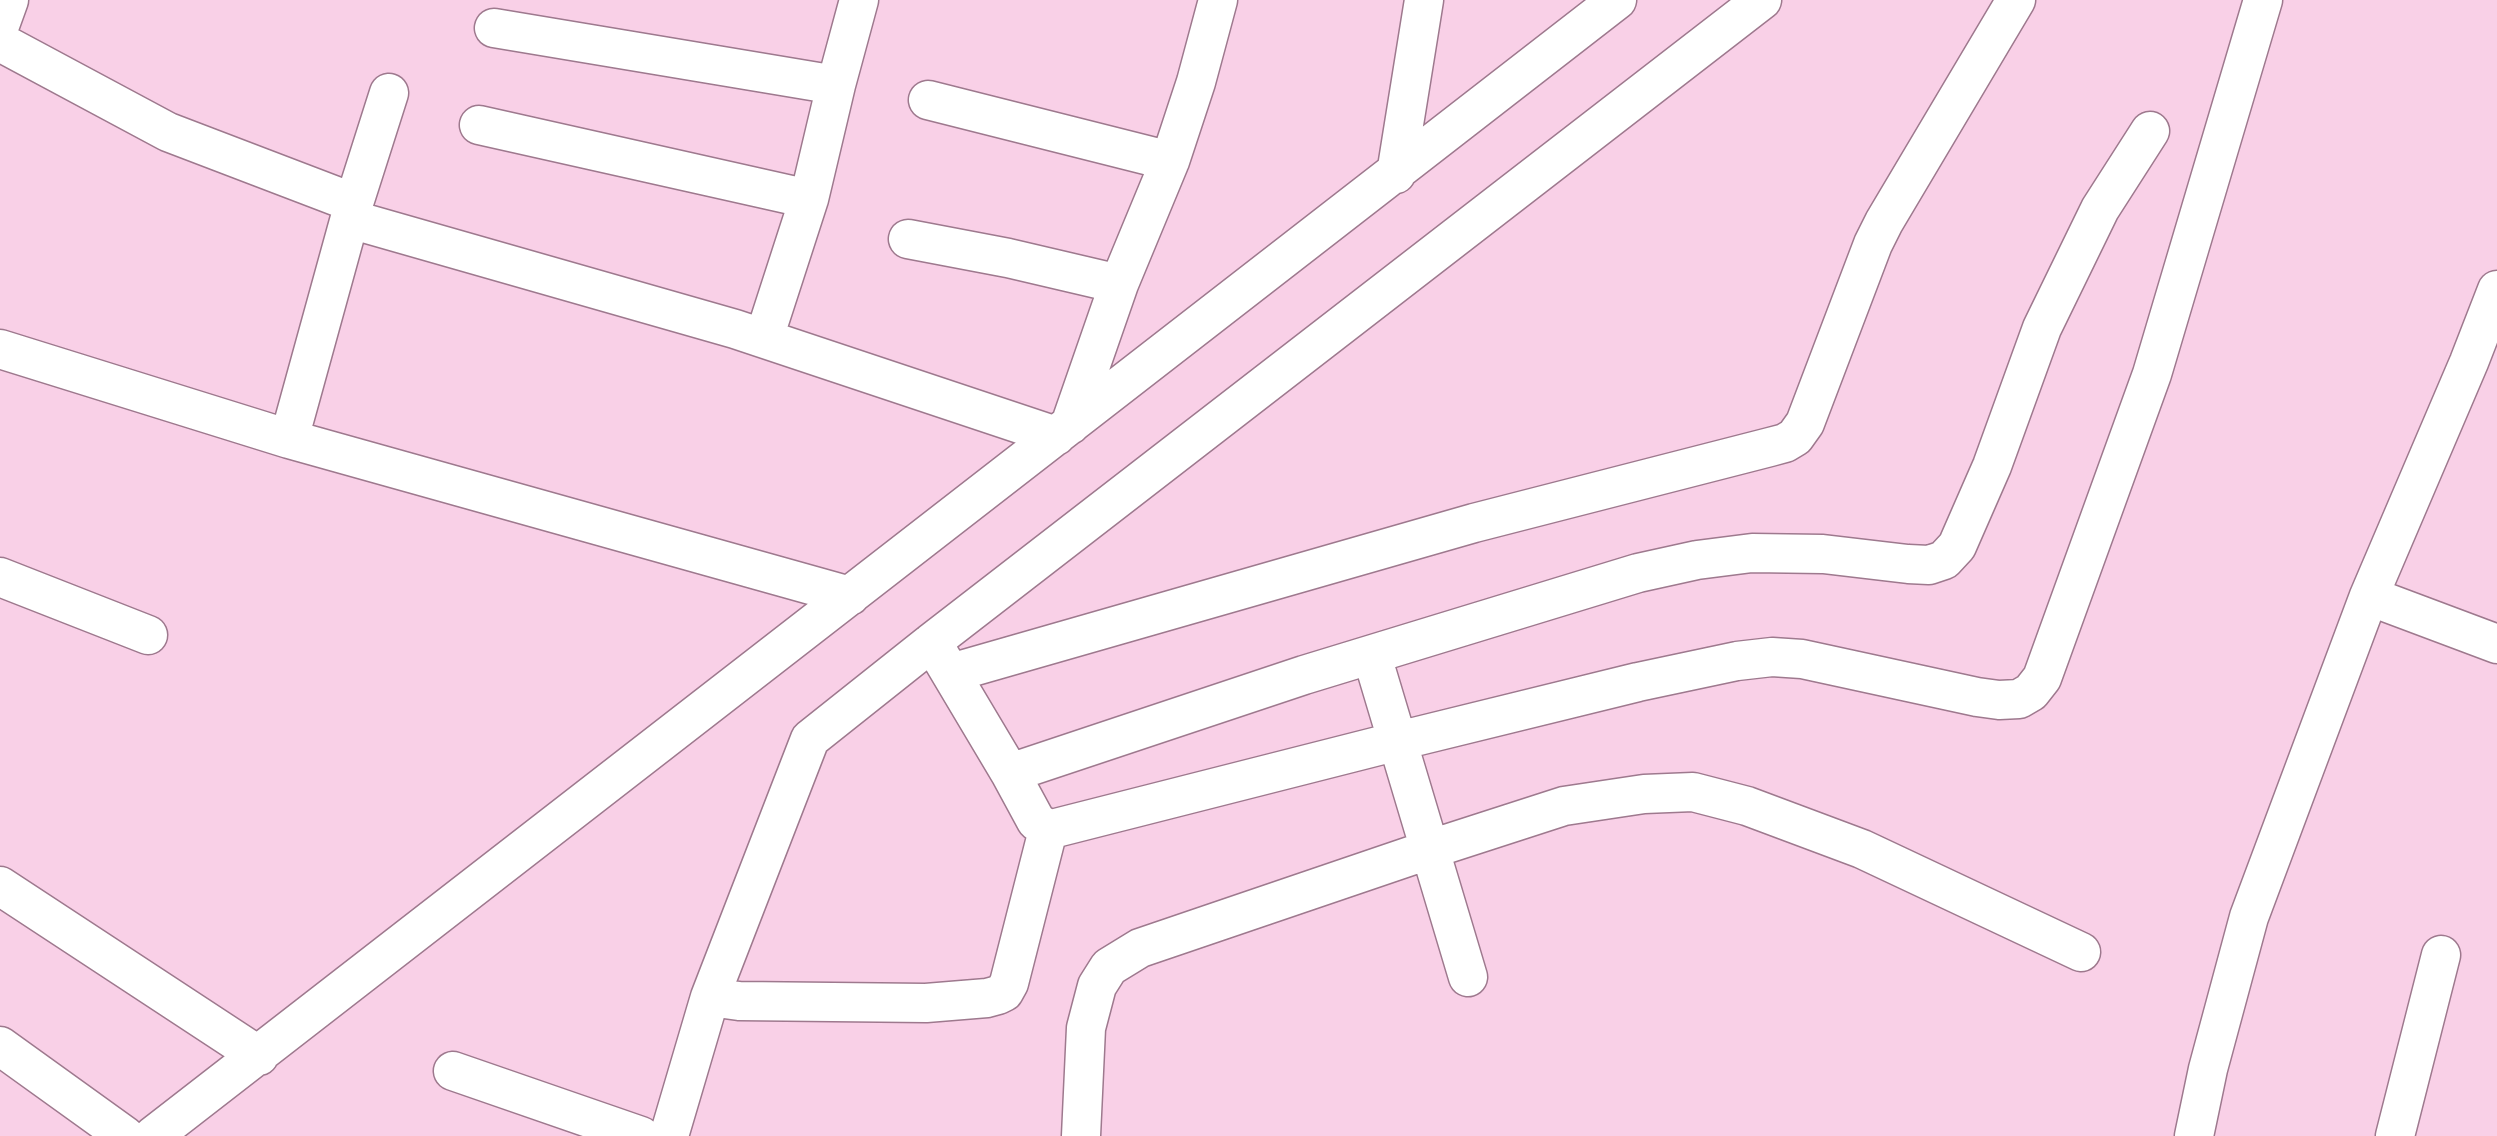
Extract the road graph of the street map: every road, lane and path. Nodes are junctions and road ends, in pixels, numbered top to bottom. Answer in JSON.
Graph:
{"nodes":[{"id":1,"x":9,"y":0,"type":"edge"},
{"id":2,"x":1218,"y":0,"type":"edge"},
{"id":3,"x":1424,"y":0,"type":"edge"},
{"id":4,"x":1618,"y":0,"type":"edge"},
{"id":5,"x":1762,"y":0,"type":"edge"},
{"id":6,"x":2016,"y":0,"type":"edge"},
{"id":7,"x":2263,"y":0,"type":"edge"},
{"id":8,"x":856,"y":1,"type":"edge"},
{"id":9,"x":0,"y":25,"type":"edge"},
{"id":10,"x":494,"y":28,"type":"dead end"},
{"id":11,"x":0,"y":43,"type":"edge"},
{"id":12,"x":836,"y":85,"type":"junction"},
{"id":13,"x":388,"y":93,"type":"dead end"},
{"id":14,"x":928,"y":100,"type":"dead end"},
{"id":15,"x":479,"y":125,"type":"dead end"},
{"id":16,"x":2150,"y":131,"type":"dead end"},
{"id":17,"x":1170,"y":161,"type":"junction"},
{"id":18,"x":1396,"y":174,"type":"junction"},
{"id":19,"x":809,"y":199,"type":"junction"},
{"id":20,"x":352,"y":211,"type":"junction"},
{"id":21,"x":908,"y":239,"type":"dead end"},
{"id":22,"x":1119,"y":284,"type":"junction"},
{"id":23,"x":2497,"y":290,"type":"edge"},
{"id":24,"x":764,"y":338,"type":"junction"},
{"id":25,"x":0,"y":349,"type":"edge"},
{"id":26,"x":1063,"y":430,"type":"junction"},
{"id":27,"x":289,"y":439,"type":"junction"},
{"id":28,"x":0,"y":577,"type":"edge"},
{"id":29,"x":850,"y":596,"type":"junction"},
{"id":30,"x":2369,"y":596,"type":"junction"},
{"id":31,"x":148,"y":635,"type":"dead end"},
{"id":32,"x":2497,"y":644,"type":"edge"},
{"id":33,"x":1372,"y":656,"type":"junction"},
{"id":34,"x":941,"y":657,"type":"junction"},
{"id":35,"x":1398,"y":741,"type":"junction"},
{"id":36,"x":1010,"y":773,"type":"junction"},
{"id":37,"x":1048,"y":830,"type":"junction"},
{"id":38,"x":1431,"y":849,"type":"junction"},
{"id":39,"x":0,"y":886,"type":"edge"},
{"id":40,"x":2081,"y":952,"type":"dead end"},
{"id":41,"x":2441,"y":955,"type":"dead end"},
{"id":42,"x":1468,"y":977,"type":"dead end"},
{"id":43,"x":710,"y":998,"type":"junction"},
{"id":44,"x":0,"y":1046,"type":"edge"},
{"id":45,"x":258,"y":1056,"type":"junction"},
{"id":46,"x":453,"y":1071,"type":"dead end"},
{"id":47,"x":125,"y":1136,"type":"edge"},
{"id":48,"x":153,"y":1136,"type":"edge"},
{"id":49,"x":641,"y":1136,"type":"edge"},
{"id":50,"x":669,"y":1136,"type":"edge"},
{"id":51,"x":1081,"y":1136,"type":"edge"},
{"id":52,"x":2193,"y":1136,"type":"edge"},
{"id":53,"x":2395,"y":1136,"type":"edge"}],
"edges":[{"from":1,"to":9,"type":"street"},
{"from":2,"to":17,"type":"street"},
{"from":3,"to":18,"type":"street"},
{"from":4,"to":18,"type":"street"},
{"from":5,"to":34,"type":"street"},
{"from":6,"to":34,"type":"street"},
{"from":7,"to":35,"type":"street"},
{"from":8,"to":12,"type":"street"},
{"from":10,"to":12,"type":"street"},
{"from":11,"to":20,"type":"street"},
{"from":12,"to":19,"type":"street"},
{"from":13,"to":20,"type":"street"},
{"from":14,"to":17,"type":"street"},
{"from":15,"to":19,"type":"street"},
{"from":16,"to":33,"type":"street"},
{"from":17,"to":22,"type":"street"},
{"from":18,"to":26,"type":"street"},
{"from":19,"to":24,"type":"street"},
{"from":20,"to":24,"type":"street"},
{"from":20,"to":27,"type":"street"},
{"from":21,"to":22,"type":"street"},
{"from":22,"to":26,"type":"street"},
{"from":23,"to":30,"type":"street"},
{"from":24,"to":26,"type":"street"},
{"from":25,"to":27,"type":"street"},
{"from":26,"to":29,"type":"street"},
{"from":27,"to":29,"type":"street"},
{"from":28,"to":31,"type":"street"},
{"from":29,"to":45,"type":"street"},
{"from":30,"to":32,"type":"street"},
{"from":30,"to":52,"type":"street"},
{"from":33,"to":35,"type":"street"},
{"from":33,"to":36,"type":"street"},
{"from":34,"to":36,"type":"street"},
{"from":34,"to":43,"type":"street"},
{"from":35,"to":37,"type":"street"},
{"from":35,"to":38,"type":"street"},
{"from":36,"to":37,"type":"street"},
{"from":37,"to":43,"type":"street"},
{"from":38,"to":40,"type":"street"},
{"from":38,"to":42,"type":"street"},
{"from":38,"to":51,"type":"street"},
{"from":39,"to":45,"type":"street"},
{"from":41,"to":53,"type":"street"},
{"from":43,"to":50,"type":"street"},
{"from":44,"to":47,"type":"street"},
{"from":45,"to":48,"type":"street"},
{"from":46,"to":49,"type":"street"}]}
